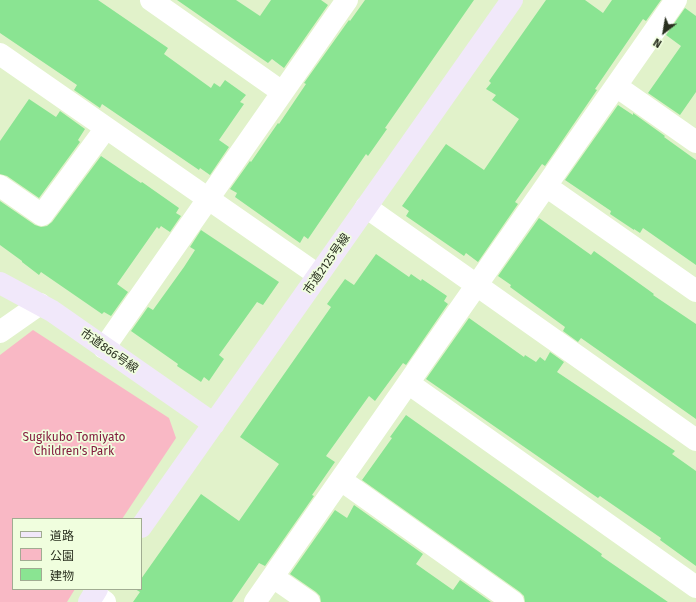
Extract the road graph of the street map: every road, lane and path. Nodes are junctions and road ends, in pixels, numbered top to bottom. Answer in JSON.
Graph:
{"nodes":[{"id":1,"x":151,"y":0,"type":"edge"},
{"id":2,"x":346,"y":0,"type":"edge"},
{"id":3,"x":512,"y":0,"type":"edge"},
{"id":4,"x":676,"y":0,"type":"edge"},
{"id":5,"x":0,"y":54,"type":"edge"},
{"id":6,"x":616,"y":86,"type":"junction"},
{"id":7,"x":282,"y":92,"type":"junction"},
{"id":8,"x":106,"y":128,"type":"junction"},
{"id":9,"x":696,"y":142,"type":"edge"},
{"id":10,"x":0,"y":186,"type":"edge"},
{"id":11,"x":546,"y":186,"type":"junction"},
{"id":12,"x":208,"y":198,"type":"junction"},
{"id":13,"x":366,"y":207,"type":"junction"},
{"id":14,"x":318,"y":275,"type":"junction"},
{"id":15,"x":0,"y":283,"type":"edge"},
{"id":16,"x":477,"y":285,"type":"junction"},
{"id":17,"x":696,"y":291,"type":"edge"},
{"id":18,"x":40,"y":304,"type":"junction"},
{"id":19,"x":0,"y":332,"type":"edge"},
{"id":20,"x":104,"y":348,"type":"junction"},
{"id":21,"x":408,"y":383,"type":"junction"},
{"id":22,"x":214,"y":424,"type":"junction"},
{"id":23,"x":696,"y":440,"type":"edge"},
{"id":24,"x":341,"y":480,"type":"junction"},
{"id":25,"x":142,"y":526,"type":"edge"},
{"id":26,"x":273,"y":577,"type":"junction"},
{"id":27,"x":696,"y":587,"type":"edge"},
{"id":28,"x":255,"y":602,"type":"edge"},
{"id":29,"x":309,"y":602,"type":"edge"},
{"id":30,"x":513,"y":602,"type":"edge"}],
"edges":[{"from":1,"to":7,"type":"street"},
{"from":2,"to":7,"type":"street"},
{"from":3,"to":13,"type":"street","name":"市道2125号線"},
{"from":4,"to":6,"type":"street"},
{"from":5,"to":8,"type":"street"},
{"from":6,"to":9,"type":"street"},
{"from":6,"to":11,"type":"street"},
{"from":7,"to":12,"type":"street"},
{"from":8,"to":10,"type":"street"},
{"from":8,"to":12,"type":"street"},
{"from":11,"to":16,"type":"street"},
{"from":11,"to":17,"type":"street"},
{"from":12,"to":14,"type":"street"},
{"from":12,"to":20,"type":"street"},
{"from":13,"to":14,"type":"street","name":"市道2125号線"},
{"from":13,"to":16,"type":"street"},
{"from":14,"to":22,"type":"street","name":"市道2125号線"},
{"from":15,"to":18,"type":"street","name":"市道866号線"},
{"from":16,"to":21,"type":"street"},
{"from":16,"to":23,"type":"street"},
{"from":18,"to":19,"type":"street"},
{"from":18,"to":20,"type":"street","name":"市道866号線"},
{"from":20,"to":22,"type":"street","name":"市道866号線"},
{"from":21,"to":24,"type":"street"},
{"from":21,"to":27,"type":"street"},
{"from":22,"to":25,"type":"street","name":"市道2125号線"},
{"from":24,"to":26,"type":"street"},
{"from":24,"to":30,"type":"street"},
{"from":26,"to":28,"type":"street"},
{"from":26,"to":29,"type":"street"}]}
